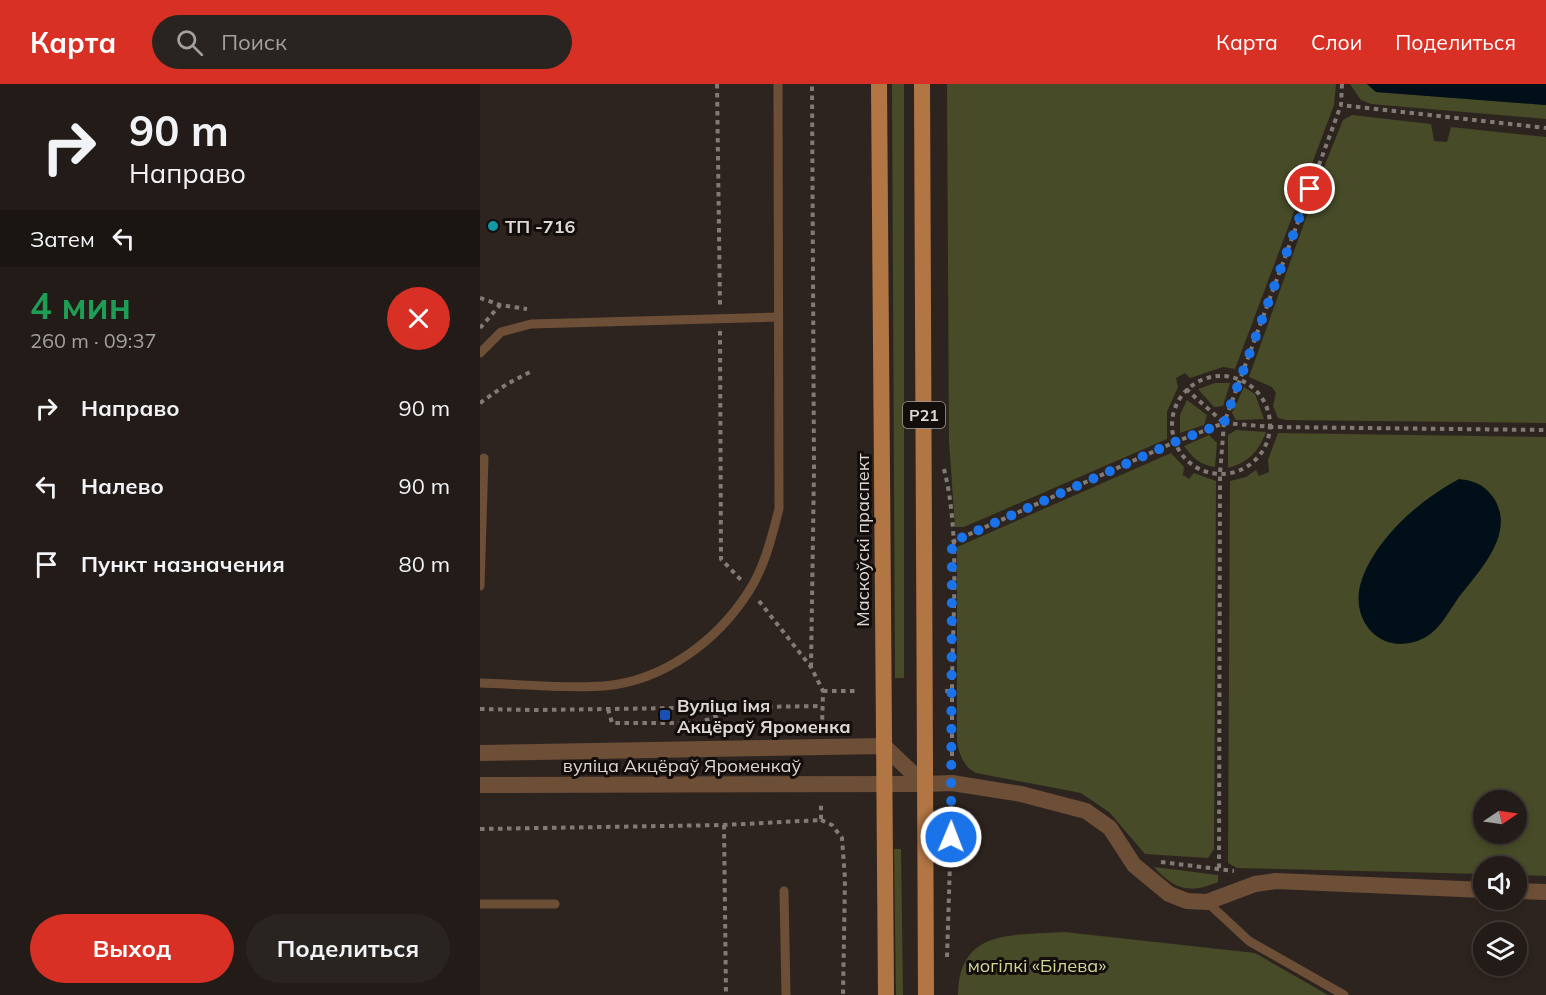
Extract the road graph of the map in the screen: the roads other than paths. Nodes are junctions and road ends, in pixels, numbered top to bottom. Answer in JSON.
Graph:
{"nodes":[{"id":1,"x":778,"y":84,"type":"edge"},
{"id":2,"x":879,"y":84,"type":"edge"},
{"id":3,"x":922,"y":84,"type":"edge"},
{"id":4,"x":778,"y":317,"type":"junction"},
{"id":5,"x":480,"y":353,"type":"edge"},
{"id":6,"x":484,"y":458,"type":"dead end"},
{"id":7,"x":480,"y":586,"type":"edge"},
{"id":8,"x":480,"y":683,"type":"edge"},
{"id":9,"x":884,"y":746,"type":"junction"},
{"id":10,"x":480,"y":753,"type":"edge"},
{"id":11,"x":884,"y":784,"type":"junction"},
{"id":12,"x":924,"y":784,"type":"junction"},
{"id":13,"x":480,"y":785,"type":"edge"},
{"id":14,"x":1473,"y":890,"type":"edge"},
{"id":15,"x":784,"y":891,"type":"dead end"},
{"id":16,"x":1527,"y":891,"type":"edge"},
{"id":17,"x":1546,"y":892,"type":"edge"},
{"id":18,"x":1207,"y":902,"type":"junction"},
{"id":19,"x":480,"y":904,"type":"edge"},
{"id":20,"x":555,"y":904,"type":"dead end"},
{"id":21,"x":786,"y":995,"type":"edge"},
{"id":22,"x":886,"y":995,"type":"edge"},
{"id":23,"x":926,"y":995,"type":"edge"},
{"id":24,"x":1344,"y":995,"type":"edge"}],
"edges":[{"from":1,"to":4,"type":"lane"},
{"from":2,"to":9,"type":"main road","name":"Маскоўскі праспект","number":"Р21"},
{"from":3,"to":12,"type":"main road","number":"Р21"},
{"from":4,"to":5,"type":"lane"},
{"from":4,"to":8,"type":"lane"},
{"from":6,"to":7,"type":"lane"},
{"from":9,"to":10,"type":"street","name":"вуліца Акцёраў Яроменкаў"},
{"from":9,"to":11,"type":"main road","name":"Маскоўскі праспект","number":"Р21"},
{"from":9,"to":12,"type":"street"},
{"from":11,"to":12,"type":"street","name":"вуліца Акцёраў Яроменкаў"},
{"from":11,"to":13,"type":"street","name":"вуліца Акцёраў Яроменкаў"},
{"from":11,"to":22,"type":"main road","name":"Маскоўскі праспект","number":"Р21"},
{"from":12,"to":18,"type":"street","name":"вуліца Акцёраў Яроменкаў"},
{"from":12,"to":23,"type":"main road","number":"Р21"},
{"from":14,"to":18,"type":"street"},
{"from":15,"to":21,"type":"lane"},
{"from":16,"to":17,"type":"street"},
{"from":18,"to":24,"type":"lane"},
{"from":19,"to":20,"type":"lane"}]}
